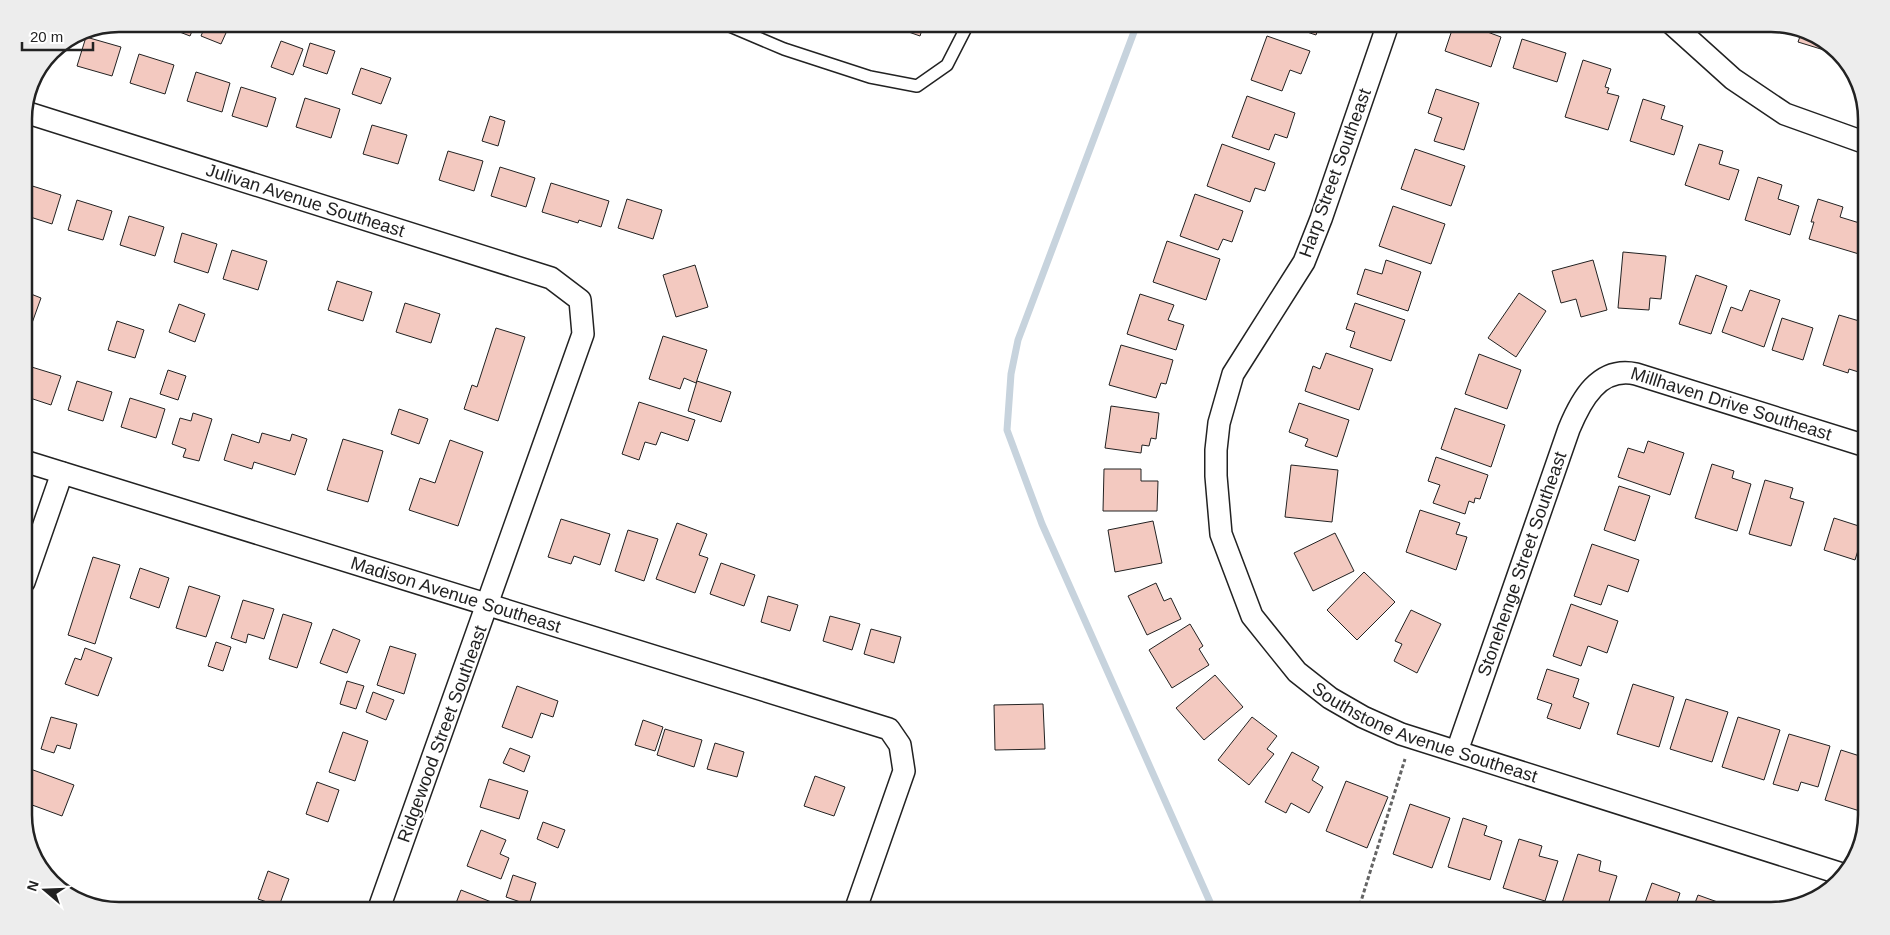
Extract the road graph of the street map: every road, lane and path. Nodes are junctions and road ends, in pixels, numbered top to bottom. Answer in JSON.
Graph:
{"nodes":[{"id":1,"x":744,"y":32,"type":"edge"},
{"id":2,"x":964,"y":32,"type":"edge"},
{"id":3,"x":1385,"y":32,"type":"edge"},
{"id":4,"x":1681,"y":32,"type":"edge"},
{"id":5,"x":33,"y":115,"type":"edge"},
{"id":6,"x":1857,"y":140,"type":"edge"},
{"id":7,"x":580,"y":300,"type":"joint"},
{"id":8,"x":1597,"y":383,"type":"joint"},
{"id":9,"x":1225,"y":396,"type":"joint"},
{"id":10,"x":1857,"y":443,"type":"edge"},
{"id":11,"x":33,"y":464,"type":"edge"},
{"id":12,"x":62,"y":473,"type":"junction"},
{"id":13,"x":33,"y":556,"type":"edge"},
{"id":14,"x":488,"y":604,"type":"junction"},
{"id":15,"x":1410,"y":737,"type":"junction"},
{"id":16,"x":1457,"y":751,"type":"junction"},
{"id":17,"x":1837,"y":872,"type":"edge"},
{"id":18,"x":381,"y":902,"type":"edge"},
{"id":19,"x":858,"y":902,"type":"edge"},
{"id":20,"x":1361,"y":902,"type":"edge"}],
"edges":[{"from":1,"to":2,"type":"lane"},
{"from":3,"to":9,"type":"street","name":"Harp Street Southeast"},
{"from":4,"to":6,"type":"street"},
{"from":5,"to":7,"type":"street","name":"Julivan Avenue Southeast"},
{"from":7,"to":14,"type":"street","name":"Ridgewood Street Southeast"},
{"from":8,"to":10,"type":"street","name":"Millhaven Drive Southeast"},
{"from":8,"to":16,"type":"street","name":"Stonehenge Street Southeast"},
{"from":9,"to":15,"type":"street","name":"Southstone Avenue Southeast"},
{"from":11,"to":12,"type":"street","name":"Madison Avenue Southeast"},
{"from":12,"to":13,"type":"street"},
{"from":12,"to":14,"type":"street","name":"Madison Avenue Southeast"},
{"from":14,"to":18,"type":"street","name":"Ridgewood Street Southeast"},
{"from":14,"to":19,"type":"street","name":"Madison Avenue Southeast"},
{"from":15,"to":16,"type":"street","name":"Southstone Avenue Southeast"},
{"from":15,"to":20,"type":"path"},
{"from":16,"to":17,"type":"street","name":"Southstone Avenue Southeast"}]}
